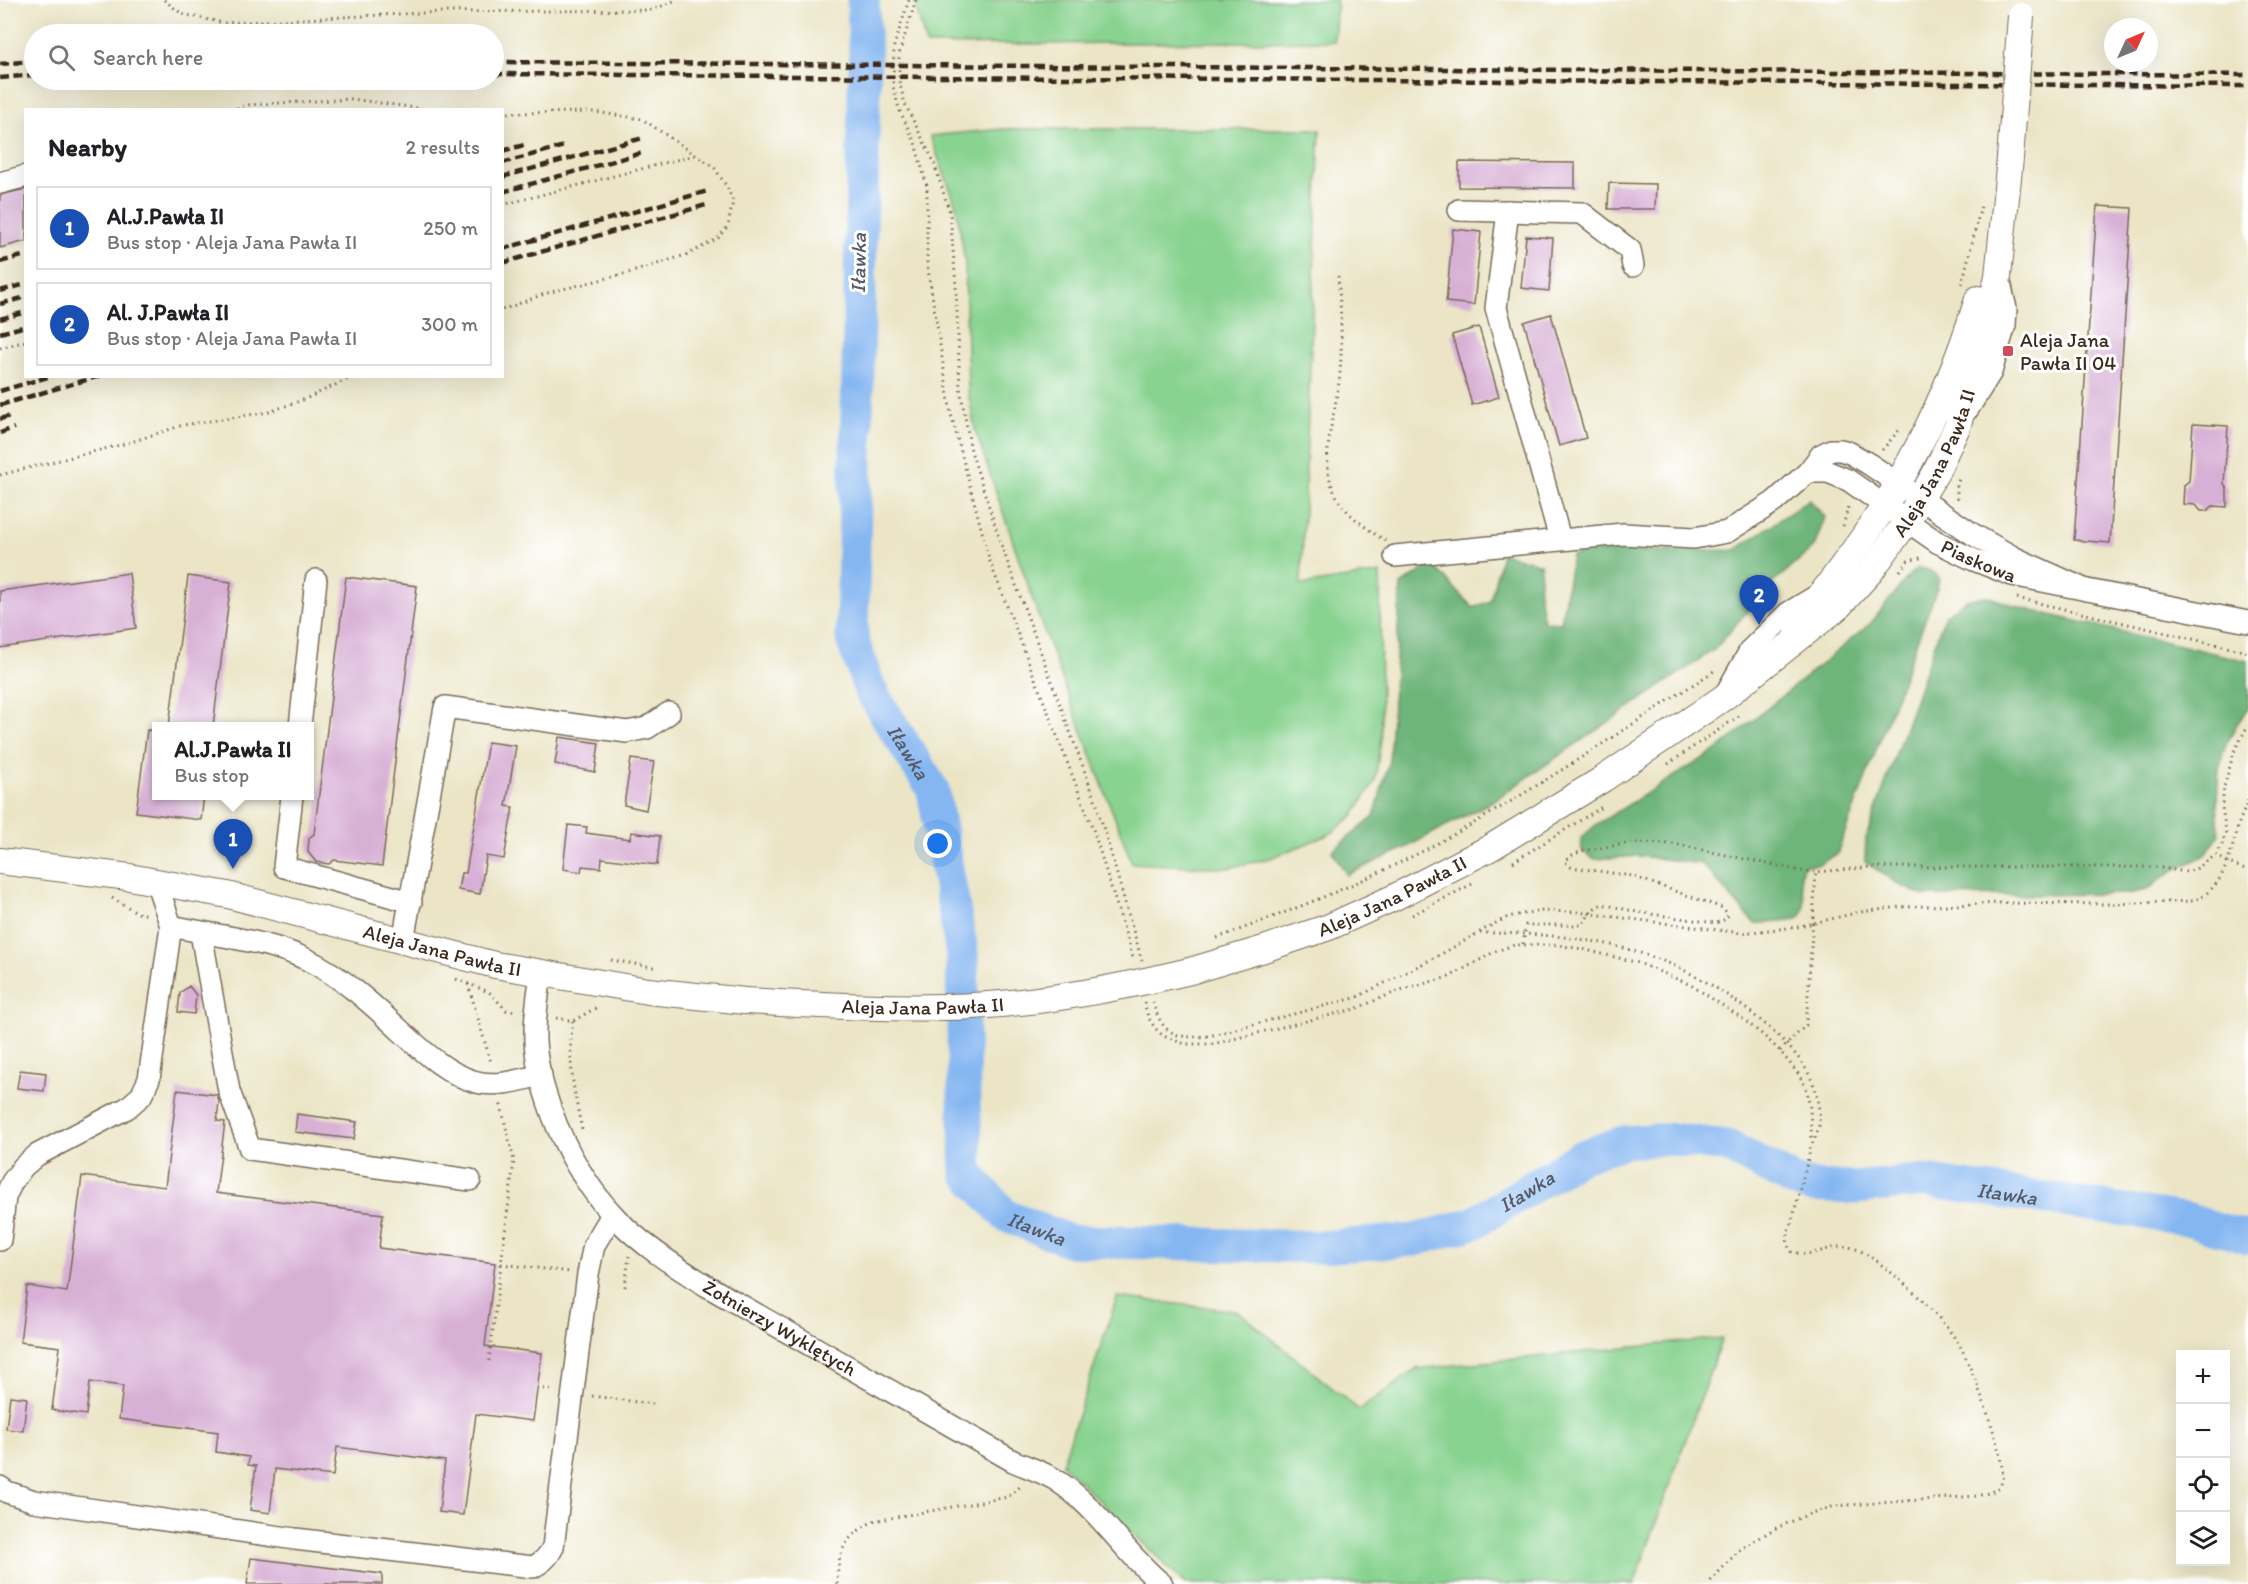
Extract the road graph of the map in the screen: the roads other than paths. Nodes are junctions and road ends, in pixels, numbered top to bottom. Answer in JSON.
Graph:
{"nodes":[{"id":1,"x":2022,"y":8,"type":"edge"},
{"id":2,"x":24,"y":177,"type":"edge"},
{"id":3,"x":0,"y":183,"type":"edge"},
{"id":4,"x":1459,"y":210,"type":"dead end"},
{"id":5,"x":1508,"y":211,"type":"junction"},
{"id":6,"x":2003,"y":219,"type":"junction"},
{"id":7,"x":1633,"y":266,"type":"dead end"},
{"id":8,"x":1891,"y":494,"type":"junction"},
{"id":9,"x":1922,"y":499,"type":"junction"},
{"id":10,"x":1907,"y":521,"type":"junction"},
{"id":11,"x":1560,"y":539,"type":"junction"},
{"id":12,"x":1392,"y":548,"type":"road end"},
{"id":13,"x":316,"y":580,"type":"dead end"},
{"id":14,"x":2086,"y":590,"type":"junction"},
{"id":15,"x":1822,"y":594,"type":"junction"},
{"id":16,"x":2248,"y":622,"type":"edge"},
{"id":17,"x":1774,"y":658,"type":"junction"},
{"id":18,"x":1724,"y":698,"type":"junction"},
{"id":19,"x":669,"y":713,"type":"dead end"},
{"id":20,"x":300,"y":722,"type":"edge"},
{"id":21,"x":291,"y":800,"type":"edge"},
{"id":22,"x":0,"y":861,"type":"edge"},
{"id":23,"x":156,"y":881,"type":"junction"},
{"id":24,"x":411,"y":902,"type":"junction"},
{"id":25,"x":171,"y":926,"type":"junction"},
{"id":26,"x":201,"y":933,"type":"junction"},
{"id":27,"x":402,"y":940,"type":"junction"},
{"id":28,"x":541,"y":973,"type":"junction"},
{"id":29,"x":540,"y":1075,"type":"junction"},
{"id":30,"x":470,"y":1180,"type":"dead end"},
{"id":31,"x":612,"y":1215,"type":"junction"},
{"id":32,"x":0,"y":1240,"type":"edge"},
{"id":33,"x":0,"y":1487,"type":"edge"},
{"id":34,"x":1162,"y":1584,"type":"edge"}],
"edges":[{"from":1,"to":6,"type":"main road","name":"Aleja Jana Pawła II","bridge":true},
{"from":2,"to":3,"type":"street"},
{"from":4,"to":5,"type":"street"},
{"from":5,"to":7,"type":"street"},
{"from":5,"to":11,"type":"street"},
{"from":6,"to":8,"type":"main road","name":"Aleja Jana Pawła II"},
{"from":6,"to":9,"type":"main road","name":"Aleja Jana Pawła II"},
{"from":8,"to":9,"type":"street","name":"Piaskowa"},
{"from":8,"to":10,"type":"street","name":"Piaskowa"},
{"from":8,"to":11,"type":"street"},
{"from":8,"to":15,"type":"main road","name":"Aleja Jana Pawła II"},
{"from":9,"to":10,"type":"main road","name":"Aleja Jana Pawła II"},
{"from":9,"to":14,"type":"street","name":"Piaskowa"},
{"from":10,"to":14,"type":"street","name":"Piaskowa"},
{"from":10,"to":17,"type":"main road","name":"Aleja Jana Pawła II"},
{"from":11,"to":12,"type":"street"},
{"from":13,"to":20,"type":"street"},
{"from":14,"to":16,"type":"street","name":"Piaskowa"},
{"from":15,"to":17,"type":"main road","name":"Aleja Jana Pawła II"},
{"from":15,"to":18,"type":"street"},
{"from":17,"to":18,"type":"main road","name":"Aleja Jana Pawła II"},
{"from":18,"to":28,"type":"main road","name":"Aleja Jana Pawła II","bridge":true},
{"from":19,"to":24,"type":"street"},
{"from":21,"to":24,"type":"street"},
{"from":22,"to":23,"type":"main road","name":"Aleja Jana Pawła II"},
{"from":23,"to":25,"type":"street"},
{"from":23,"to":27,"type":"main road","name":"Aleja Jana Pawła II"},
{"from":24,"to":27,"type":"street"},
{"from":25,"to":26,"type":"street"},
{"from":25,"to":32,"type":"street"},
{"from":26,"to":29,"type":"street"},
{"from":26,"to":30,"type":"street"},
{"from":27,"to":28,"type":"main road","name":"Aleja Jana Pawła II"},
{"from":28,"to":29,"type":"street","name":"Żołnierzy Wyklętych"},
{"from":29,"to":31,"type":"street","name":"Żołnierzy Wyklętych"},
{"from":31,"to":33,"type":"street"},
{"from":31,"to":34,"type":"street","name":"Żołnierzy Wyklętych"}]}
